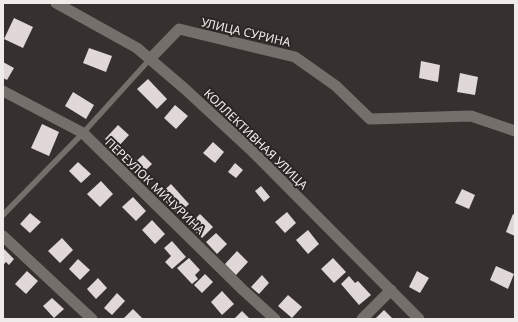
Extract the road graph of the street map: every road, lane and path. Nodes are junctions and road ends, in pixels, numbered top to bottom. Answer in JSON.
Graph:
{"nodes":[{"id":1,"x":56,"y":3,"type":"edge"},
{"id":2,"x":150,"y":59,"type":"junction"},
{"id":3,"x":3,"y":91,"type":"edge"},
{"id":4,"x":515,"y":131,"type":"edge"},
{"id":5,"x":83,"y":133,"type":"junction"},
{"id":6,"x":3,"y":215,"type":"edge"},
{"id":7,"x":3,"y":236,"type":"edge"},
{"id":8,"x":391,"y":290,"type":"junction"},
{"id":9,"x":92,"y":319,"type":"edge"},
{"id":10,"x":275,"y":319,"type":"edge"},
{"id":11,"x":362,"y":319,"type":"edge"},
{"id":12,"x":419,"y":319,"type":"edge"}],
"edges":[{"from":1,"to":2,"type":"street","name":"КОЛЛЕКТИВНАЯ УЛИЦА"},
{"from":2,"to":4,"type":"street","name":"УЛИЦА СУРИНА"},
{"from":2,"to":5,"type":"lane"},
{"from":2,"to":8,"type":"street","name":"КОЛЛЕКТИВНАЯ УЛИЦА"},
{"from":3,"to":5,"type":"street","name":"ПЕРЕУЛОК МИЧУРИНА"},
{"from":5,"to":6,"type":"lane"},
{"from":5,"to":10,"type":"street","name":"ПЕРЕУЛОК МИЧУРИНА"},
{"from":7,"to":9,"type":"street"},
{"from":8,"to":11,"type":"street"},
{"from":8,"to":12,"type":"street","name":"КОЛЛЕКТИВНАЯ УЛИЦА"}]}
